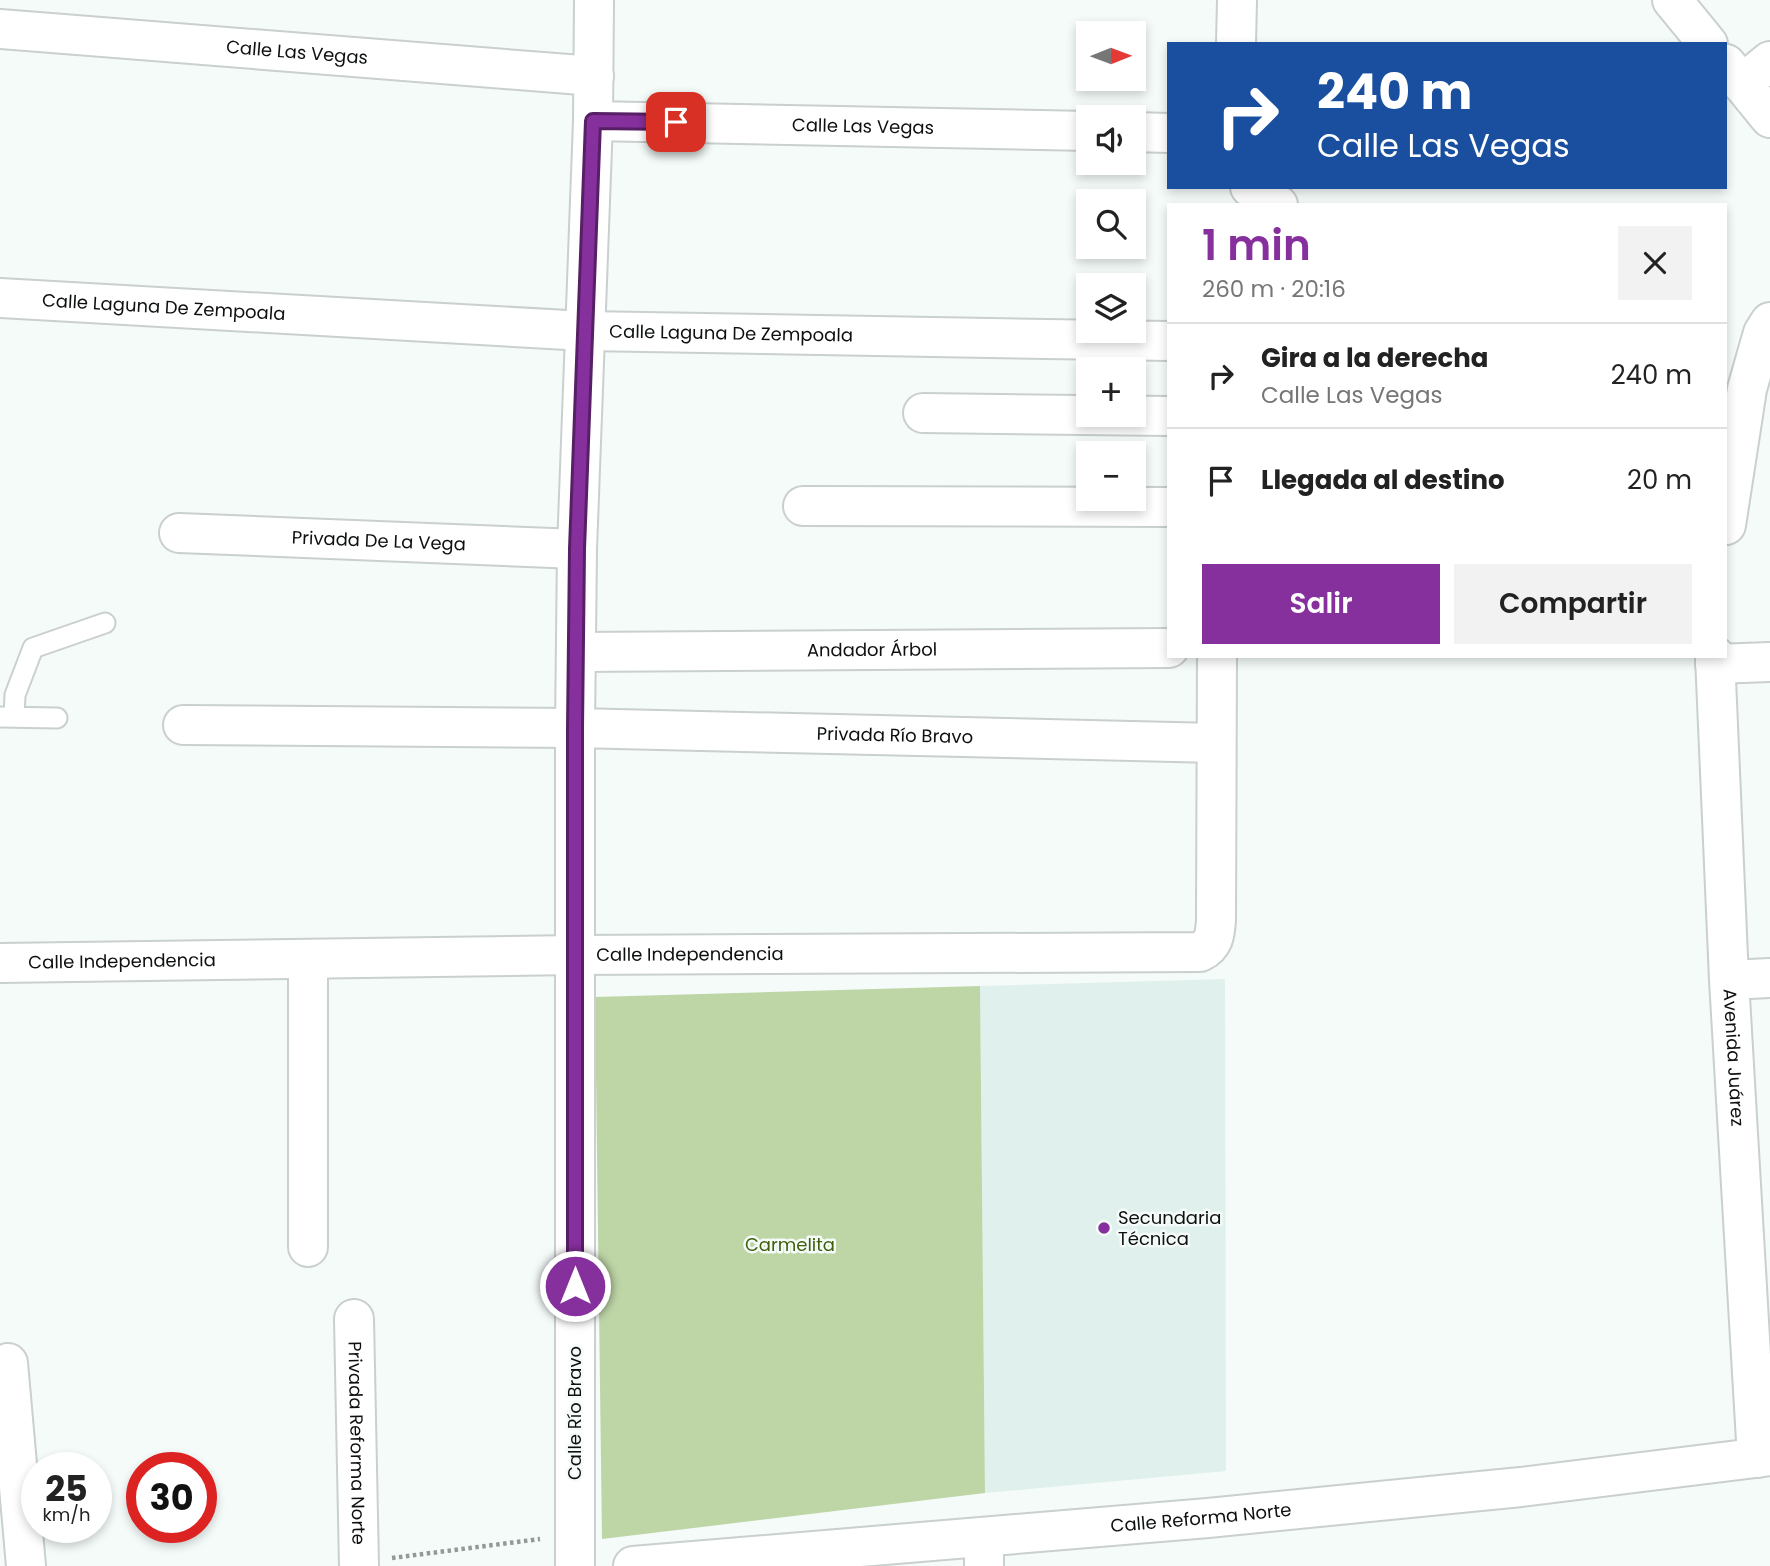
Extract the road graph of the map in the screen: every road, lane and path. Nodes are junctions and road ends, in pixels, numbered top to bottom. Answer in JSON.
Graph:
{"nodes":[{"id":1,"x":594,"y":0,"type":"edge"},
{"id":2,"x":1237,"y":0,"type":"edge"},
{"id":3,"x":1672,"y":0,"type":"edge"},
{"id":4,"x":0,"y":29,"type":"edge"},
{"id":5,"x":1236,"y":42,"type":"edge"},
{"id":6,"x":1707,"y":42,"type":"edge"},
{"id":7,"x":1746,"y":70,"type":"edge"},
{"id":8,"x":594,"y":76,"type":"junction"},
{"id":9,"x":1770,"y":118,"type":"edge"},
{"id":10,"x":593,"y":121,"type":"junction"},
{"id":11,"x":1076,"y":131,"type":"edge"},
{"id":12,"x":1146,"y":132,"type":"edge"},
{"id":13,"x":1167,"y":133,"type":"edge"},
{"id":14,"x":1253,"y":189,"type":"edge"},
{"id":15,"x":1275,"y":203,"type":"edge"},
{"id":16,"x":0,"y":298,"type":"edge"},
{"id":17,"x":1770,"y":322,"type":"edge"},
{"id":18,"x":585,"y":331,"type":"junction"},
{"id":19,"x":1167,"y":341,"type":"edge"},
{"id":20,"x":1759,"y":390,"type":"edge"},
{"id":21,"x":923,"y":413,"type":"dead end"},
{"id":22,"x":1167,"y":416,"type":"edge"},
{"id":23,"x":1727,"y":502,"type":"edge"},
{"id":24,"x":803,"y":506,"type":"dead end"},
{"id":25,"x":1167,"y":507,"type":"edge"},
{"id":26,"x":179,"y":533,"type":"dead end"},
{"id":27,"x":577,"y":549,"type":"junction"},
{"id":28,"x":105,"y":623,"type":"dead end"},
{"id":29,"x":1167,"y":648,"type":"edge"},
{"id":30,"x":576,"y":652,"type":"junction"},
{"id":31,"x":1217,"y":658,"type":"edge"},
{"id":32,"x":1715,"y":660,"type":"edge"},
{"id":33,"x":1770,"y":662,"type":"edge"},
{"id":34,"x":7,"y":717,"type":"edge"},
{"id":35,"x":57,"y":718,"type":"dead end"},
{"id":36,"x":183,"y":725,"type":"dead end"},
{"id":37,"x":575,"y":728,"type":"junction"},
{"id":38,"x":1216,"y":743,"type":"junction"},
{"id":39,"x":575,"y":955,"type":"junction"},
{"id":40,"x":308,"y":959,"type":"junction"},
{"id":41,"x":0,"y":963,"type":"edge"},
{"id":42,"x":1770,"y":978,"type":"edge"},
{"id":43,"x":1729,"y":979,"type":"junction"},
{"id":44,"x":307,"y":1247,"type":"dead end"},
{"id":45,"x":354,"y":1319,"type":"dead end"},
{"id":46,"x":8,"y":1363,"type":"dead end"},
{"id":47,"x":1763,"y":1457,"type":"edge"},
{"id":48,"x":984,"y":1552,"type":"edge"},
{"id":49,"x":777,"y":1560,"type":"edge"},
{"id":50,"x":26,"y":1566,"type":"edge"},
{"id":51,"x":359,"y":1566,"type":"edge"},
{"id":52,"x":575,"y":1566,"type":"edge"},
{"id":53,"x":633,"y":1566,"type":"edge"}],
"edges":[{"from":1,"to":8,"type":"street","name":"Calle Río Bravo"},
{"from":2,"to":5,"type":"street"},
{"from":3,"to":6,"type":"street"},
{"from":4,"to":8,"type":"street","name":"Calle Las Vegas"},
{"from":7,"to":9,"type":"street"},
{"from":8,"to":10,"type":"street","name":"Calle Río Bravo"},
{"from":10,"to":11,"type":"street","name":"Calle Las Vegas"},
{"from":10,"to":18,"type":"street","name":"Calle Río Bravo"},
{"from":12,"to":13,"type":"street"},
{"from":14,"to":15,"type":"street"},
{"from":16,"to":18,"type":"street","name":"Calle Laguna De Zempoala"},
{"from":17,"to":20,"type":"street"},
{"from":18,"to":19,"type":"street","name":"Calle Laguna De Zempoala"},
{"from":18,"to":27,"type":"street","name":"Calle Río Bravo"},
{"from":20,"to":23,"type":"street"},
{"from":21,"to":22,"type":"street"},
{"from":24,"to":25,"type":"street"},
{"from":26,"to":27,"type":"street","name":"Privada De La Vega"},
{"from":27,"to":30,"type":"street","name":"Calle Río Bravo"},
{"from":28,"to":34,"type":"lane"},
{"from":29,"to":30,"type":"street","name":"Andador Árbol"},
{"from":30,"to":37,"type":"street","name":"Calle Río Bravo"},
{"from":31,"to":38,"type":"street"},
{"from":32,"to":33,"type":"street"},
{"from":32,"to":43,"type":"street","name":"Avenida Juárez"},
{"from":34,"to":35,"type":"lane"},
{"from":36,"to":37,"type":"street","name":"Privada Río Bravo"},
{"from":37,"to":38,"type":"street","name":"Privada Río Bravo"},
{"from":37,"to":39,"type":"street","name":"Calle Río Bravo"},
{"from":38,"to":39,"type":"street","name":"Calle Independencia"},
{"from":39,"to":40,"type":"street","name":"Calle Independencia"},
{"from":39,"to":52,"type":"street","name":"Calle Río Bravo"},
{"from":40,"to":41,"type":"street","name":"Calle Independencia"},
{"from":40,"to":44,"type":"street"},
{"from":42,"to":43,"type":"street"},
{"from":43,"to":47,"type":"street","name":"Avenida Juárez"},
{"from":45,"to":51,"type":"street","name":"Privada Reforma Norte"},
{"from":46,"to":50,"type":"street"},
{"from":47,"to":48,"type":"street","name":"Calle Reforma Norte"},
{"from":48,"to":49,"type":"street","name":"Calle Reforma Norte"},
{"from":49,"to":53,"type":"street","name":"Calle Reforma Norte"}]}
